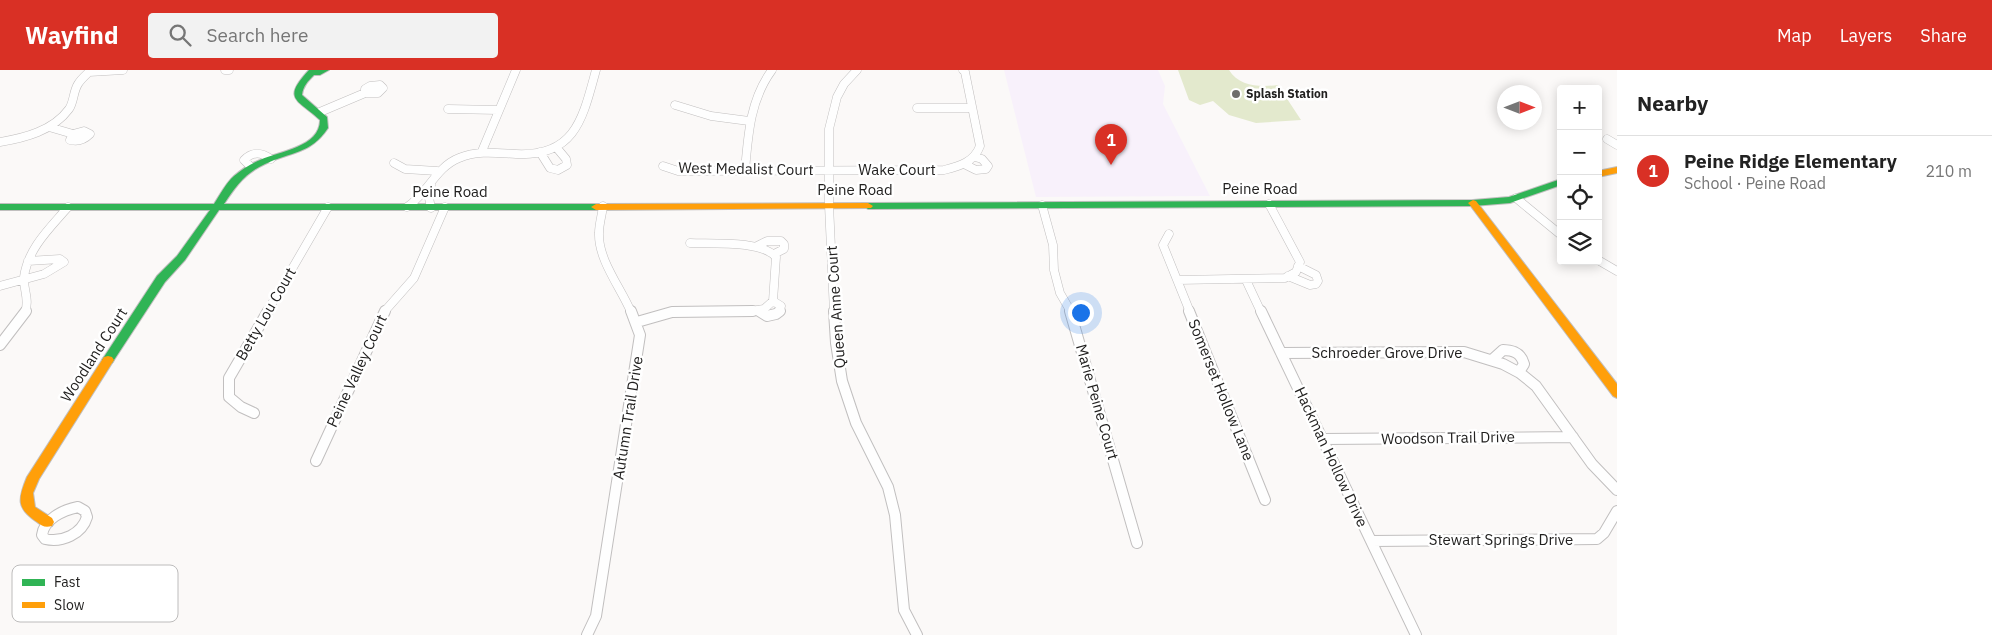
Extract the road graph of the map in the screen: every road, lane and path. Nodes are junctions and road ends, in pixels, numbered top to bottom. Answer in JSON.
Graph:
{"nodes":[{"id":1,"x":123,"y":70,"type":"edge"},
{"id":2,"x":225,"y":70,"type":"edge"},
{"id":3,"x":229,"y":70,"type":"edge"},
{"id":4,"x":326,"y":70,"type":"edge"},
{"id":5,"x":516,"y":70,"type":"edge"},
{"id":6,"x":596,"y":70,"type":"edge"},
{"id":7,"x":772,"y":70,"type":"edge"},
{"id":8,"x":857,"y":70,"type":"edge"},
{"id":9,"x":963,"y":70,"type":"edge"},
{"id":10,"x":90,"y":71,"type":"edge"},
{"id":11,"x":311,"y":71,"type":"edge"},
{"id":12,"x":365,"y":93,"type":"dead end"},
{"id":13,"x":675,"y":105,"type":"dead end"},
{"id":14,"x":917,"y":108,"type":"dead end"},
{"id":15,"x":972,"y":108,"type":"junction"},
{"id":16,"x":448,"y":110,"type":"dead end"},
{"id":17,"x":498,"y":110,"type":"junction"},
{"id":18,"x":320,"y":112,"type":"junction"},
{"id":19,"x":749,"y":121,"type":"junction"},
{"id":20,"x":48,"y":127,"type":"junction"},
{"id":21,"x":73,"y":134,"type":"dead end"},
{"id":22,"x":1607,"y":140,"type":"dead end"},
{"id":23,"x":0,"y":142,"type":"edge"},
{"id":24,"x":1617,"y":145,"type":"edge"},
{"id":25,"x":556,"y":147,"type":"junction"},
{"id":26,"x":482,"y":151,"type":"junction"},
{"id":27,"x":540,"y":152,"type":"junction"},
{"id":28,"x":975,"y":156,"type":"junction"},
{"id":29,"x":394,"y":163,"type":"dead end"},
{"id":30,"x":964,"y":164,"type":"junction"},
{"id":31,"x":663,"y":166,"type":"dead end"},
{"id":32,"x":829,"y":170,"type":"junction"},
{"id":33,"x":1617,"y":170,"type":"edge"},
{"id":34,"x":437,"y":171,"type":"junction"},
{"id":35,"x":745,"y":171,"type":"junction"},
{"id":36,"x":1602,"y":173,"type":"edge"},
{"id":37,"x":432,"y":182,"type":"junction"},
{"id":38,"x":1557,"y":183,"type":"edge"},
{"id":39,"x":1516,"y":198,"type":"junction"},
{"id":40,"x":1269,"y":204,"type":"junction"},
{"id":41,"x":1472,"y":204,"type":"junction"},
{"id":42,"x":1042,"y":205,"type":"junction"},
{"id":43,"x":603,"y":206,"type":"junction"},
{"id":44,"x":829,"y":206,"type":"junction"},
{"id":45,"x":0,"y":207,"type":"edge"},
{"id":46,"x":68,"y":207,"type":"junction"},
{"id":47,"x":216,"y":207,"type":"junction"},
{"id":48,"x":328,"y":207,"type":"junction"},
{"id":49,"x":407,"y":207,"type":"junction"},
{"id":50,"x":445,"y":207,"type":"junction"},
{"id":51,"x":431,"y":208,"type":"junction"},
{"id":52,"x":1557,"y":232,"type":"edge"},
{"id":53,"x":1169,"y":234,"type":"dead end"},
{"id":54,"x":690,"y":243,"type":"dead end"},
{"id":55,"x":757,"y":246,"type":"junction"},
{"id":56,"x":774,"y":254,"type":"junction"},
{"id":57,"x":28,"y":261,"type":"junction"},
{"id":58,"x":1602,"y":263,"type":"edge"},
{"id":59,"x":1298,"y":266,"type":"junction"},
{"id":60,"x":1617,"y":272,"type":"edge"},
{"id":61,"x":1288,"y":276,"type":"junction"},
{"id":62,"x":24,"y":279,"type":"junction"},
{"id":63,"x":1178,"y":280,"type":"junction"},
{"id":64,"x":1246,"y":280,"type":"junction"},
{"id":65,"x":0,"y":286,"type":"edge"},
{"id":66,"x":637,"y":322,"type":"junction"},
{"id":67,"x":0,"y":344,"type":"edge"},
{"id":68,"x":1281,"y":353,"type":"junction"},
{"id":69,"x":1493,"y":359,"type":"junction"},
{"id":70,"x":1519,"y":372,"type":"junction"},
{"id":71,"x":1617,"y":393,"type":"edge"},
{"id":72,"x":254,"y":413,"type":"dead end"},
{"id":73,"x":1572,"y":437,"type":"junction"},
{"id":74,"x":1323,"y":439,"type":"junction"},
{"id":75,"x":316,"y":461,"type":"dead end"},
{"id":76,"x":1617,"y":490,"type":"edge"},
{"id":77,"x":1265,"y":500,"type":"dead end"},
{"id":78,"x":1617,"y":512,"type":"edge"},
{"id":79,"x":47,"y":522,"type":"dead end"},
{"id":80,"x":1371,"y":541,"type":"junction"},
{"id":81,"x":1137,"y":543,"type":"dead end"},
{"id":82,"x":587,"y":635,"type":"edge"},
{"id":83,"x":917,"y":635,"type":"edge"},
{"id":84,"x":1416,"y":635,"type":"edge"}],
"edges":[{"from":1,"to":10,"type":"street"},
{"from":2,"to":3,"type":"street"},
{"from":4,"to":11,"type":"street"},
{"from":5,"to":17,"type":"street"},
{"from":6,"to":25,"type":"street"},
{"from":7,"to":19,"type":"street"},
{"from":8,"to":32,"type":"street","name":"Queen Anne Court"},
{"from":9,"to":15,"type":"street"},
{"from":10,"to":20,"type":"street"},
{"from":11,"to":18,"type":"street"},
{"from":12,"to":18,"type":"street"},
{"from":13,"to":19,"type":"street"},
{"from":14,"to":15,"type":"street"},
{"from":15,"to":28,"type":"street"},
{"from":16,"to":17,"type":"street"},
{"from":17,"to":26,"type":"street"},
{"from":18,"to":47,"type":"street","name":"Woodland Court"},
{"from":19,"to":35,"type":"street"},
{"from":20,"to":21,"type":"street"},
{"from":20,"to":23,"type":"street"},
{"from":22,"to":24,"type":"street"},
{"from":25,"to":27,"type":"street"},
{"from":25,"to":27,"type":"street"},
{"from":26,"to":27,"type":"street"},
{"from":26,"to":34,"type":"street"},
{"from":28,"to":30,"type":"street","name":"Wake Court"},
{"from":28,"to":30,"type":"street","name":"Wake Court"},
{"from":29,"to":34,"type":"street"},
{"from":30,"to":32,"type":"street","name":"Wake Court"},
{"from":31,"to":35,"type":"street","name":"West Medalist Court"},
{"from":32,"to":35,"type":"street","name":"West Medalist Court"},
{"from":32,"to":44,"type":"street","name":"Queen Anne Court"},
{"from":33,"to":36,"type":"street"},
{"from":34,"to":37,"type":"street"},
{"from":37,"to":49,"type":"street"},
{"from":37,"to":51,"type":"street"},
{"from":38,"to":39,"type":"street","name":"Peine Road"},
{"from":39,"to":41,"type":"street","name":"Peine Road"},
{"from":39,"to":52,"type":"street"},
{"from":40,"to":41,"type":"street","name":"Peine Road"},
{"from":40,"to":42,"type":"street","name":"Peine Road"},
{"from":40,"to":59,"type":"street"},
{"from":41,"to":71,"type":"street"},
{"from":42,"to":44,"type":"street","name":"Peine Road"},
{"from":42,"to":81,"type":"street","name":"Marie Peine Court"},
{"from":43,"to":44,"type":"street","name":"Peine Road"},
{"from":43,"to":50,"type":"street","name":"Peine Road"},
{"from":43,"to":66,"type":"street","name":"Autumn Trail Drive"},
{"from":44,"to":83,"type":"street","name":"Queen Anne Court"},
{"from":45,"to":46,"type":"street","name":"Peine Road"},
{"from":46,"to":47,"type":"street","name":"Peine Road"},
{"from":46,"to":57,"type":"street"},
{"from":47,"to":48,"type":"street","name":"Peine Road"},
{"from":47,"to":79,"type":"street","name":"Woodland Court"},
{"from":48,"to":49,"type":"street","name":"Peine Road"},
{"from":48,"to":72,"type":"street","name":"Betty Lou Court"},
{"from":49,"to":51,"type":"street","name":"Peine Road"},
{"from":50,"to":51,"type":"street","name":"Peine Road"},
{"from":50,"to":75,"type":"street","name":"Peine Valley Court"},
{"from":53,"to":63,"type":"street","name":"Somerset Hollow Lane"},
{"from":54,"to":55,"type":"street"},
{"from":55,"to":56,"type":"street"},
{"from":55,"to":56,"type":"street"},
{"from":56,"to":66,"type":"street"},
{"from":57,"to":62,"type":"street"},
{"from":57,"to":62,"type":"street"},
{"from":58,"to":60,"type":"street"},
{"from":59,"to":61,"type":"street"},
{"from":59,"to":61,"type":"street"},
{"from":61,"to":64,"type":"street"},
{"from":62,"to":65,"type":"street"},
{"from":62,"to":67,"type":"street"},
{"from":63,"to":64,"type":"street"},
{"from":63,"to":77,"type":"street","name":"Somerset Hollow Lane"},
{"from":64,"to":68,"type":"street","name":"Hackman Hollow Drive"},
{"from":66,"to":82,"type":"street","name":"Autumn Trail Drive"},
{"from":68,"to":69,"type":"street","name":"Schroeder Grove Drive"},
{"from":68,"to":74,"type":"street","name":"Hackman Hollow Drive"},
{"from":69,"to":70,"type":"street","name":"Schroeder Grove Drive"},
{"from":69,"to":70,"type":"street"},
{"from":70,"to":73,"type":"street","name":"Schroeder Grove Drive"},
{"from":73,"to":74,"type":"street","name":"Woodson Trail Drive"},
{"from":73,"to":76,"type":"street","name":"Schroeder Grove Drive"},
{"from":74,"to":80,"type":"street","name":"Hackman Hollow Drive"},
{"from":78,"to":80,"type":"street","name":"Stewart Springs Drive"},
{"from":80,"to":84,"type":"street","name":"Hackman Hollow Drive"}]}
